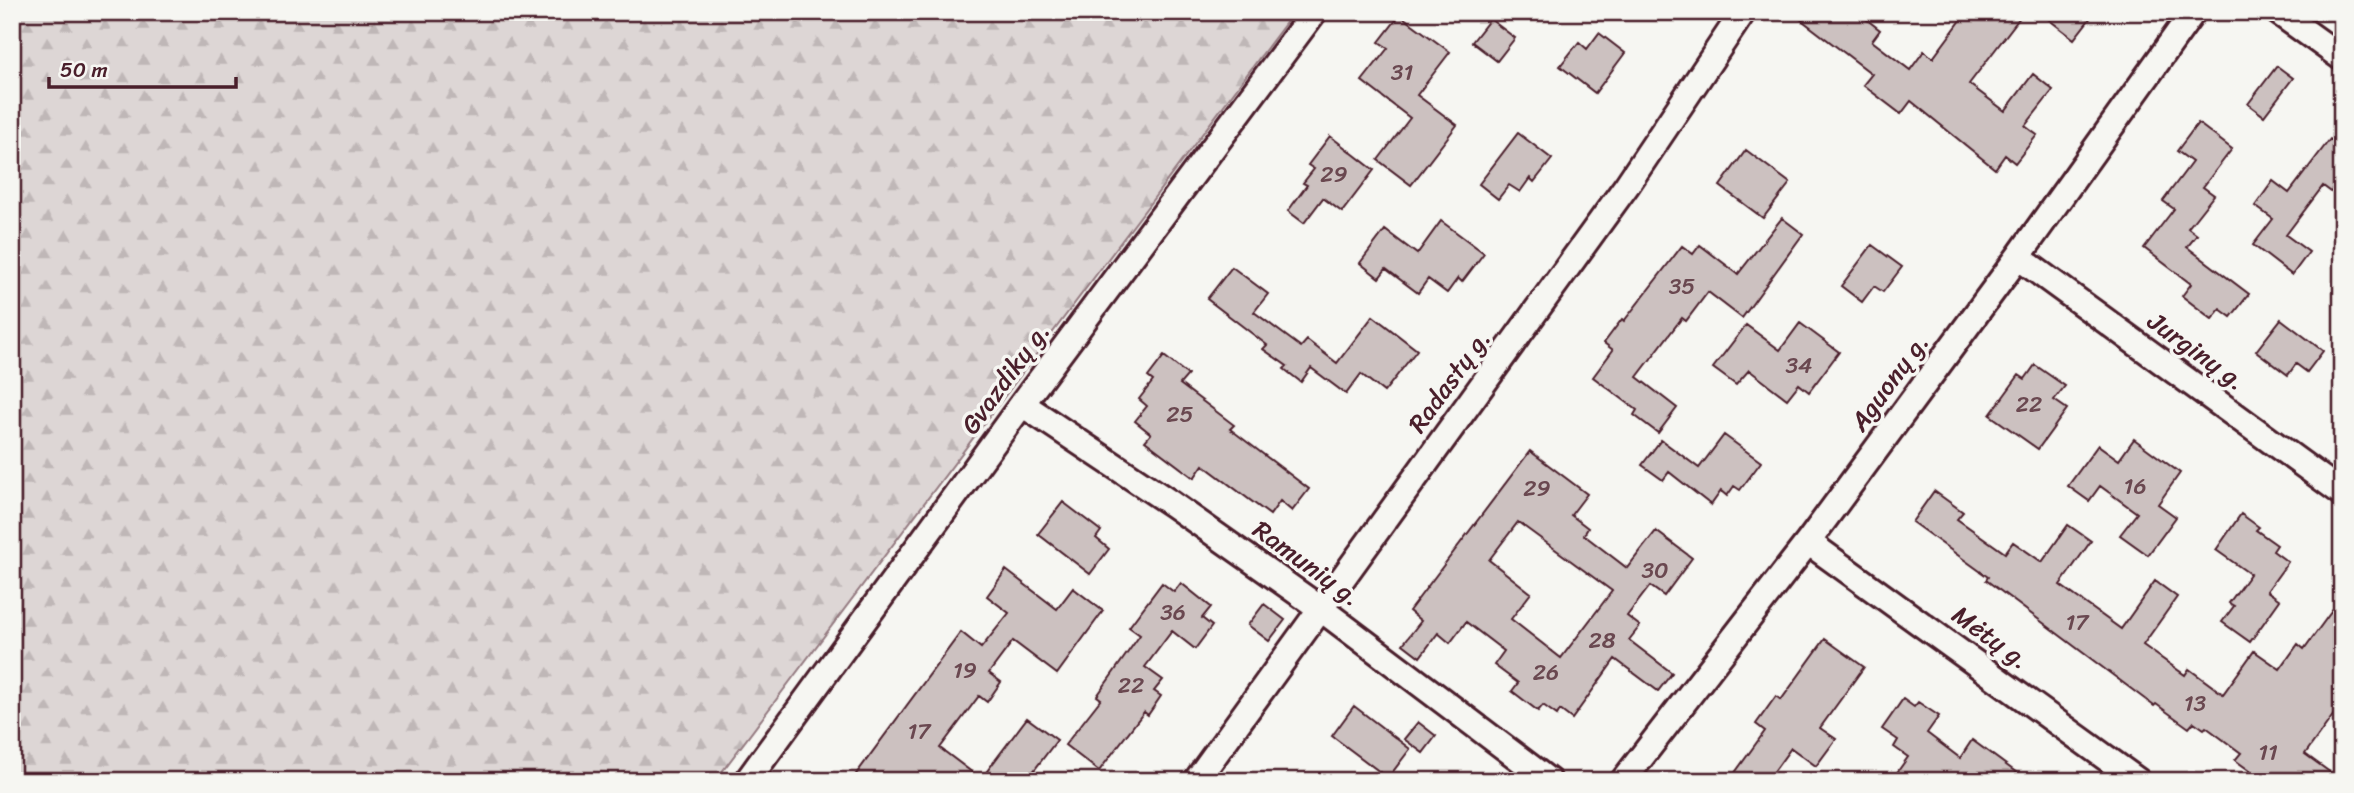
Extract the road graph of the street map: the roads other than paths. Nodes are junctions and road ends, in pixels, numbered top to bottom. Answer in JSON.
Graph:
{"nodes":[{"id":1,"x":1314,"y":12,"type":"edge"},
{"id":2,"x":1743,"y":12,"type":"edge"},
{"id":3,"x":2193,"y":12,"type":"edge"},
{"id":4,"x":2278,"y":12,"type":"edge"},
{"id":5,"x":2342,"y":58,"type":"edge"},
{"id":6,"x":2018,"y":257,"type":"junction"},
{"id":7,"x":1023,"y":404,"type":"junction"},
{"id":8,"x":2342,"y":493,"type":"edge"},
{"id":9,"x":1808,"y":542,"type":"junction"},
{"id":10,"x":1321,"y":609,"type":"junction"},
{"id":11,"x":747,"y":781,"type":"edge"},
{"id":12,"x":1196,"y":781,"type":"edge"},
{"id":13,"x":1549,"y":781,"type":"edge"},
{"id":14,"x":1623,"y":781,"type":"edge"},
{"id":15,"x":2138,"y":781,"type":"edge"}],
"edges":[{"from":1,"to":7,"type":"street","name":"Gvazdikų g."},
{"from":2,"to":10,"type":"street","name":"Radastų g."},
{"from":3,"to":6,"type":"street","name":"Aguonų g."},
{"from":4,"to":5,"type":"street"},
{"from":6,"to":8,"type":"street","name":"Jurginų g."},
{"from":6,"to":9,"type":"street","name":"Aguonų g."},
{"from":7,"to":10,"type":"street","name":"Ramunių g."},
{"from":7,"to":11,"type":"street","name":"Gvazdikų g."},
{"from":9,"to":14,"type":"street","name":"Aguonų g."},
{"from":9,"to":15,"type":"street","name":"Mėtų g."},
{"from":10,"to":12,"type":"street","name":"Radastų g."},
{"from":10,"to":13,"type":"street","name":"Ramunių g."}]}
